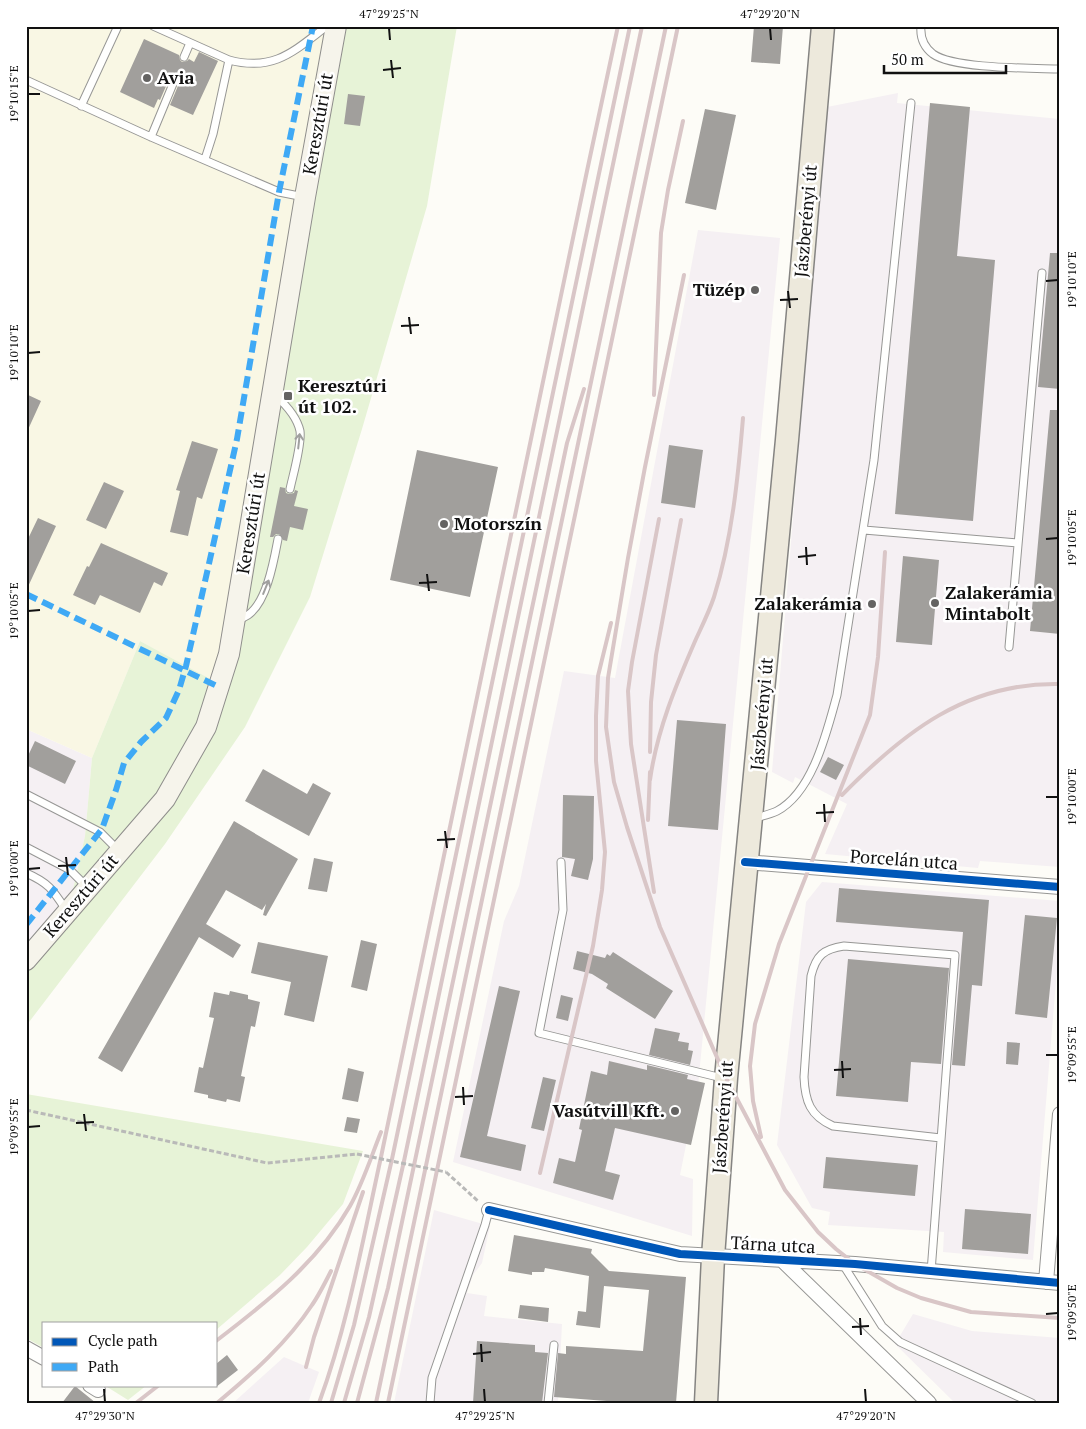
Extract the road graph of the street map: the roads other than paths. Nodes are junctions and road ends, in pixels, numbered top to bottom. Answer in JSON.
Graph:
{"nodes":[{"id":1,"x":118,"y":26,"type":"edge"},
{"id":2,"x":153,"y":26,"type":"edge"},
{"id":3,"x":327,"y":26,"type":"edge"},
{"id":4,"x":336,"y":26,"type":"edge"},
{"id":5,"x":823,"y":26,"type":"edge"},
{"id":6,"x":921,"y":26,"type":"edge"},
{"id":7,"x":190,"y":43,"type":"junction"},
{"id":8,"x":184,"y":57,"type":"dead end"},
{"id":9,"x":229,"y":60,"type":"junction"},
{"id":10,"x":1060,"y":69,"type":"edge"},
{"id":11,"x":175,"y":79,"type":"dead end"},
{"id":12,"x":26,"y":80,"type":"edge"},
{"id":13,"x":911,"y":103,"type":"dead end"},
{"id":14,"x":81,"y":106,"type":"junction"},
{"id":15,"x":151,"y":137,"type":"junction"},
{"id":16,"x":204,"y":159,"type":"junction"},
{"id":17,"x":305,"y":197,"type":"junction"},
{"id":18,"x":1042,"y":273,"type":"dead end"},
{"id":19,"x":273,"y":393,"type":"junction"},
{"id":20,"x":290,"y":489,"type":"dead end"},
{"id":21,"x":864,"y":530,"type":"junction"},
{"id":22,"x":278,"y":539,"type":"dead end"},
{"id":23,"x":1018,"y":543,"type":"junction"},
{"id":24,"x":235,"y":622,"type":"junction"},
{"id":25,"x":1009,"y":647,"type":"dead end"},
{"id":26,"x":26,"y":794,"type":"edge"},
{"id":27,"x":750,"y":820,"type":"junction"},
{"id":28,"x":26,"y":847,"type":"edge"},
{"id":29,"x":120,"y":851,"type":"junction"},
{"id":30,"x":562,"y":862,"type":"dead end"},
{"id":31,"x":746,"y":862,"type":"junction"},
{"id":32,"x":26,"y":873,"type":"edge"},
{"id":33,"x":1060,"y":887,"type":"edge"},
{"id":34,"x":88,"y":888,"type":"junction"},
{"id":35,"x":67,"y":912,"type":"junction"},
{"id":36,"x":26,"y":960,"type":"edge"},
{"id":37,"x":726,"y":1078,"type":"junction"},
{"id":38,"x":1060,"y":1114,"type":"edge"},
{"id":39,"x":941,"y":1138,"type":"junction"},
{"id":40,"x":488,"y":1210,"type":"joint"},
{"id":41,"x":713,"y":1257,"type":"junction"},
{"id":42,"x":781,"y":1259,"type":"junction"},
{"id":43,"x":842,"y":1263,"type":"junction"},
{"id":44,"x":931,"y":1272,"type":"junction"},
{"id":45,"x":1053,"y":1282,"type":"edge"},
{"id":46,"x":554,"y":1345,"type":"dead end"},
{"id":47,"x":26,"y":1348,"type":"edge"},
{"id":48,"x":42,"y":1357,"type":"edge"},
{"id":49,"x":430,"y":1403,"type":"edge"},
{"id":50,"x":548,"y":1403,"type":"edge"},
{"id":51,"x":706,"y":1403,"type":"edge"},
{"id":52,"x":929,"y":1403,"type":"edge"},
{"id":53,"x":1032,"y":1403,"type":"edge"}],
"edges":[{"from":1,"to":14,"type":"lane"},
{"from":2,"to":7,"type":"lane"},
{"from":3,"to":9,"type":"lane"},
{"from":4,"to":17,"type":"main road","name":"Keresztúri út"},
{"from":5,"to":27,"type":"main road","name":"Jászberényi út"},
{"from":6,"to":10,"type":"lane"},
{"from":7,"to":8,"type":"lane"},
{"from":7,"to":9,"type":"lane"},
{"from":9,"to":16,"type":"lane"},
{"from":11,"to":15,"type":"lane"},
{"from":12,"to":14,"type":"lane"},
{"from":13,"to":21,"type":"lane"},
{"from":14,"to":15,"type":"lane"},
{"from":15,"to":16,"type":"lane"},
{"from":16,"to":17,"type":"lane"},
{"from":17,"to":19,"type":"main road","name":"Keresztúri út"},
{"from":18,"to":23,"type":"lane"},
{"from":20,"to":19,"type":"lane","one_way":true},
{"from":19,"to":24,"type":"main road","name":"Keresztúri út"},
{"from":21,"to":23,"type":"lane"},
{"from":21,"to":27,"type":"lane"},
{"from":24,"to":22,"type":"lane","one_way":true},
{"from":23,"to":25,"type":"lane"},
{"from":24,"to":29,"type":"main road","name":"Keresztúri út"},
{"from":26,"to":29,"type":"lane"},
{"from":27,"to":31,"type":"main road","name":"Jászberényi út"},
{"from":28,"to":34,"type":"lane"},
{"from":29,"to":34,"type":"main road","name":"Keresztúri út"},
{"from":30,"to":37,"type":"lane"},
{"from":31,"to":33,"type":"street","name":"Porcelán utca"},
{"from":31,"to":37,"type":"main road","name":"Jászberényi út"},
{"from":32,"to":35,"type":"lane"},
{"from":34,"to":35,"type":"main road","name":"Keresztúri út"},
{"from":35,"to":36,"type":"main road","name":"Keresztúri út"},
{"from":37,"to":41,"type":"main road","name":"Jászberényi út"},
{"from":38,"to":45,"type":"street"},
{"from":39,"to":39,"type":"lane"},
{"from":39,"to":44,"type":"lane"},
{"from":40,"to":41,"type":"street","name":"Tárna utca"},
{"from":40,"to":49,"type":"lane"},
{"from":41,"to":42,"type":"street","name":"Tárna utca"},
{"from":41,"to":51,"type":"main road","name":"Jászberényi út"},
{"from":42,"to":43,"type":"street","name":"Tárna utca"},
{"from":42,"to":52,"type":"street"},
{"from":43,"to":44,"type":"street","name":"Tárna utca"},
{"from":43,"to":53,"type":"lane"},
{"from":44,"to":45,"type":"street","name":"Tárna utca"},
{"from":46,"to":50,"type":"lane"},
{"from":47,"to":48,"type":"street"}]}
